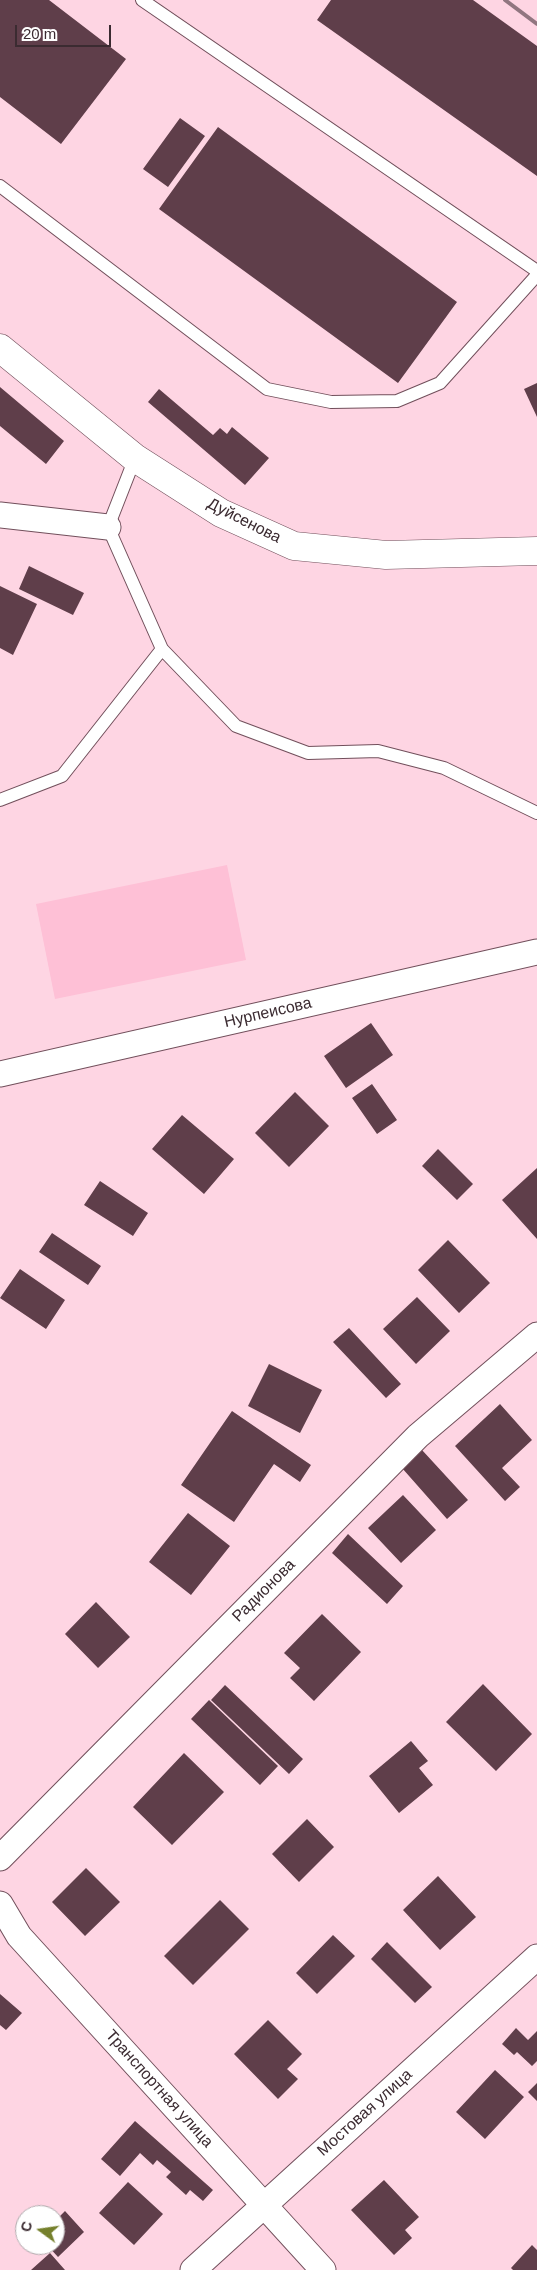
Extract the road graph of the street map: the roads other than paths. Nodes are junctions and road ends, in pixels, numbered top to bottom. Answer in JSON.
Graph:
{"nodes":[{"id":1,"x":142,"y":0,"type":"edge"},
{"id":2,"x":0,"y":186,"type":"edge"},
{"id":3,"x":537,"y":273,"type":"edge"},
{"id":4,"x":0,"y":348,"type":"edge"},
{"id":5,"x":135,"y":458,"type":"junction"},
{"id":6,"x":0,"y":515,"type":"edge"},
{"id":7,"x":108,"y":527,"type":"junction"},
{"id":8,"x":537,"y":550,"type":"edge"},
{"id":9,"x":162,"y":649,"type":"junction"},
{"id":10,"x":0,"y":800,"type":"edge"},
{"id":11,"x":537,"y":813,"type":"edge"},
{"id":12,"x":537,"y":952,"type":"edge"},
{"id":13,"x":0,"y":1074,"type":"edge"},
{"id":14,"x":537,"y":1335,"type":"edge"},
{"id":15,"x":0,"y":1858,"type":"edge"},
{"id":16,"x":0,"y":1904,"type":"edge"},
{"id":17,"x":537,"y":1957,"type":"edge"},
{"id":18,"x":264,"y":2204,"type":"junction"},
{"id":19,"x":193,"y":2270,"type":"edge"},
{"id":20,"x":323,"y":2270,"type":"edge"}],
"edges":[{"from":1,"to":3,"type":"lane"},
{"from":2,"to":3,"type":"lane"},
{"from":4,"to":5,"type":"main road","name":"Дуйсенова"},
{"from":5,"to":7,"type":"lane"},
{"from":5,"to":8,"type":"main road","name":"Дуйсенова"},
{"from":6,"to":7,"type":"street"},
{"from":7,"to":9,"type":"lane"},
{"from":9,"to":10,"type":"lane"},
{"from":9,"to":11,"type":"lane"},
{"from":12,"to":13,"type":"street","name":"Нурпеисова"},
{"from":14,"to":15,"type":"street","name":"Радионова"},
{"from":16,"to":18,"type":"street","name":"Транспортная улица"},
{"from":17,"to":18,"type":"street","name":"Мостовая улица"},
{"from":18,"to":19,"type":"street","name":"Мостовая улица"},
{"from":18,"to":20,"type":"street","name":"Транспортная улица"}]}
